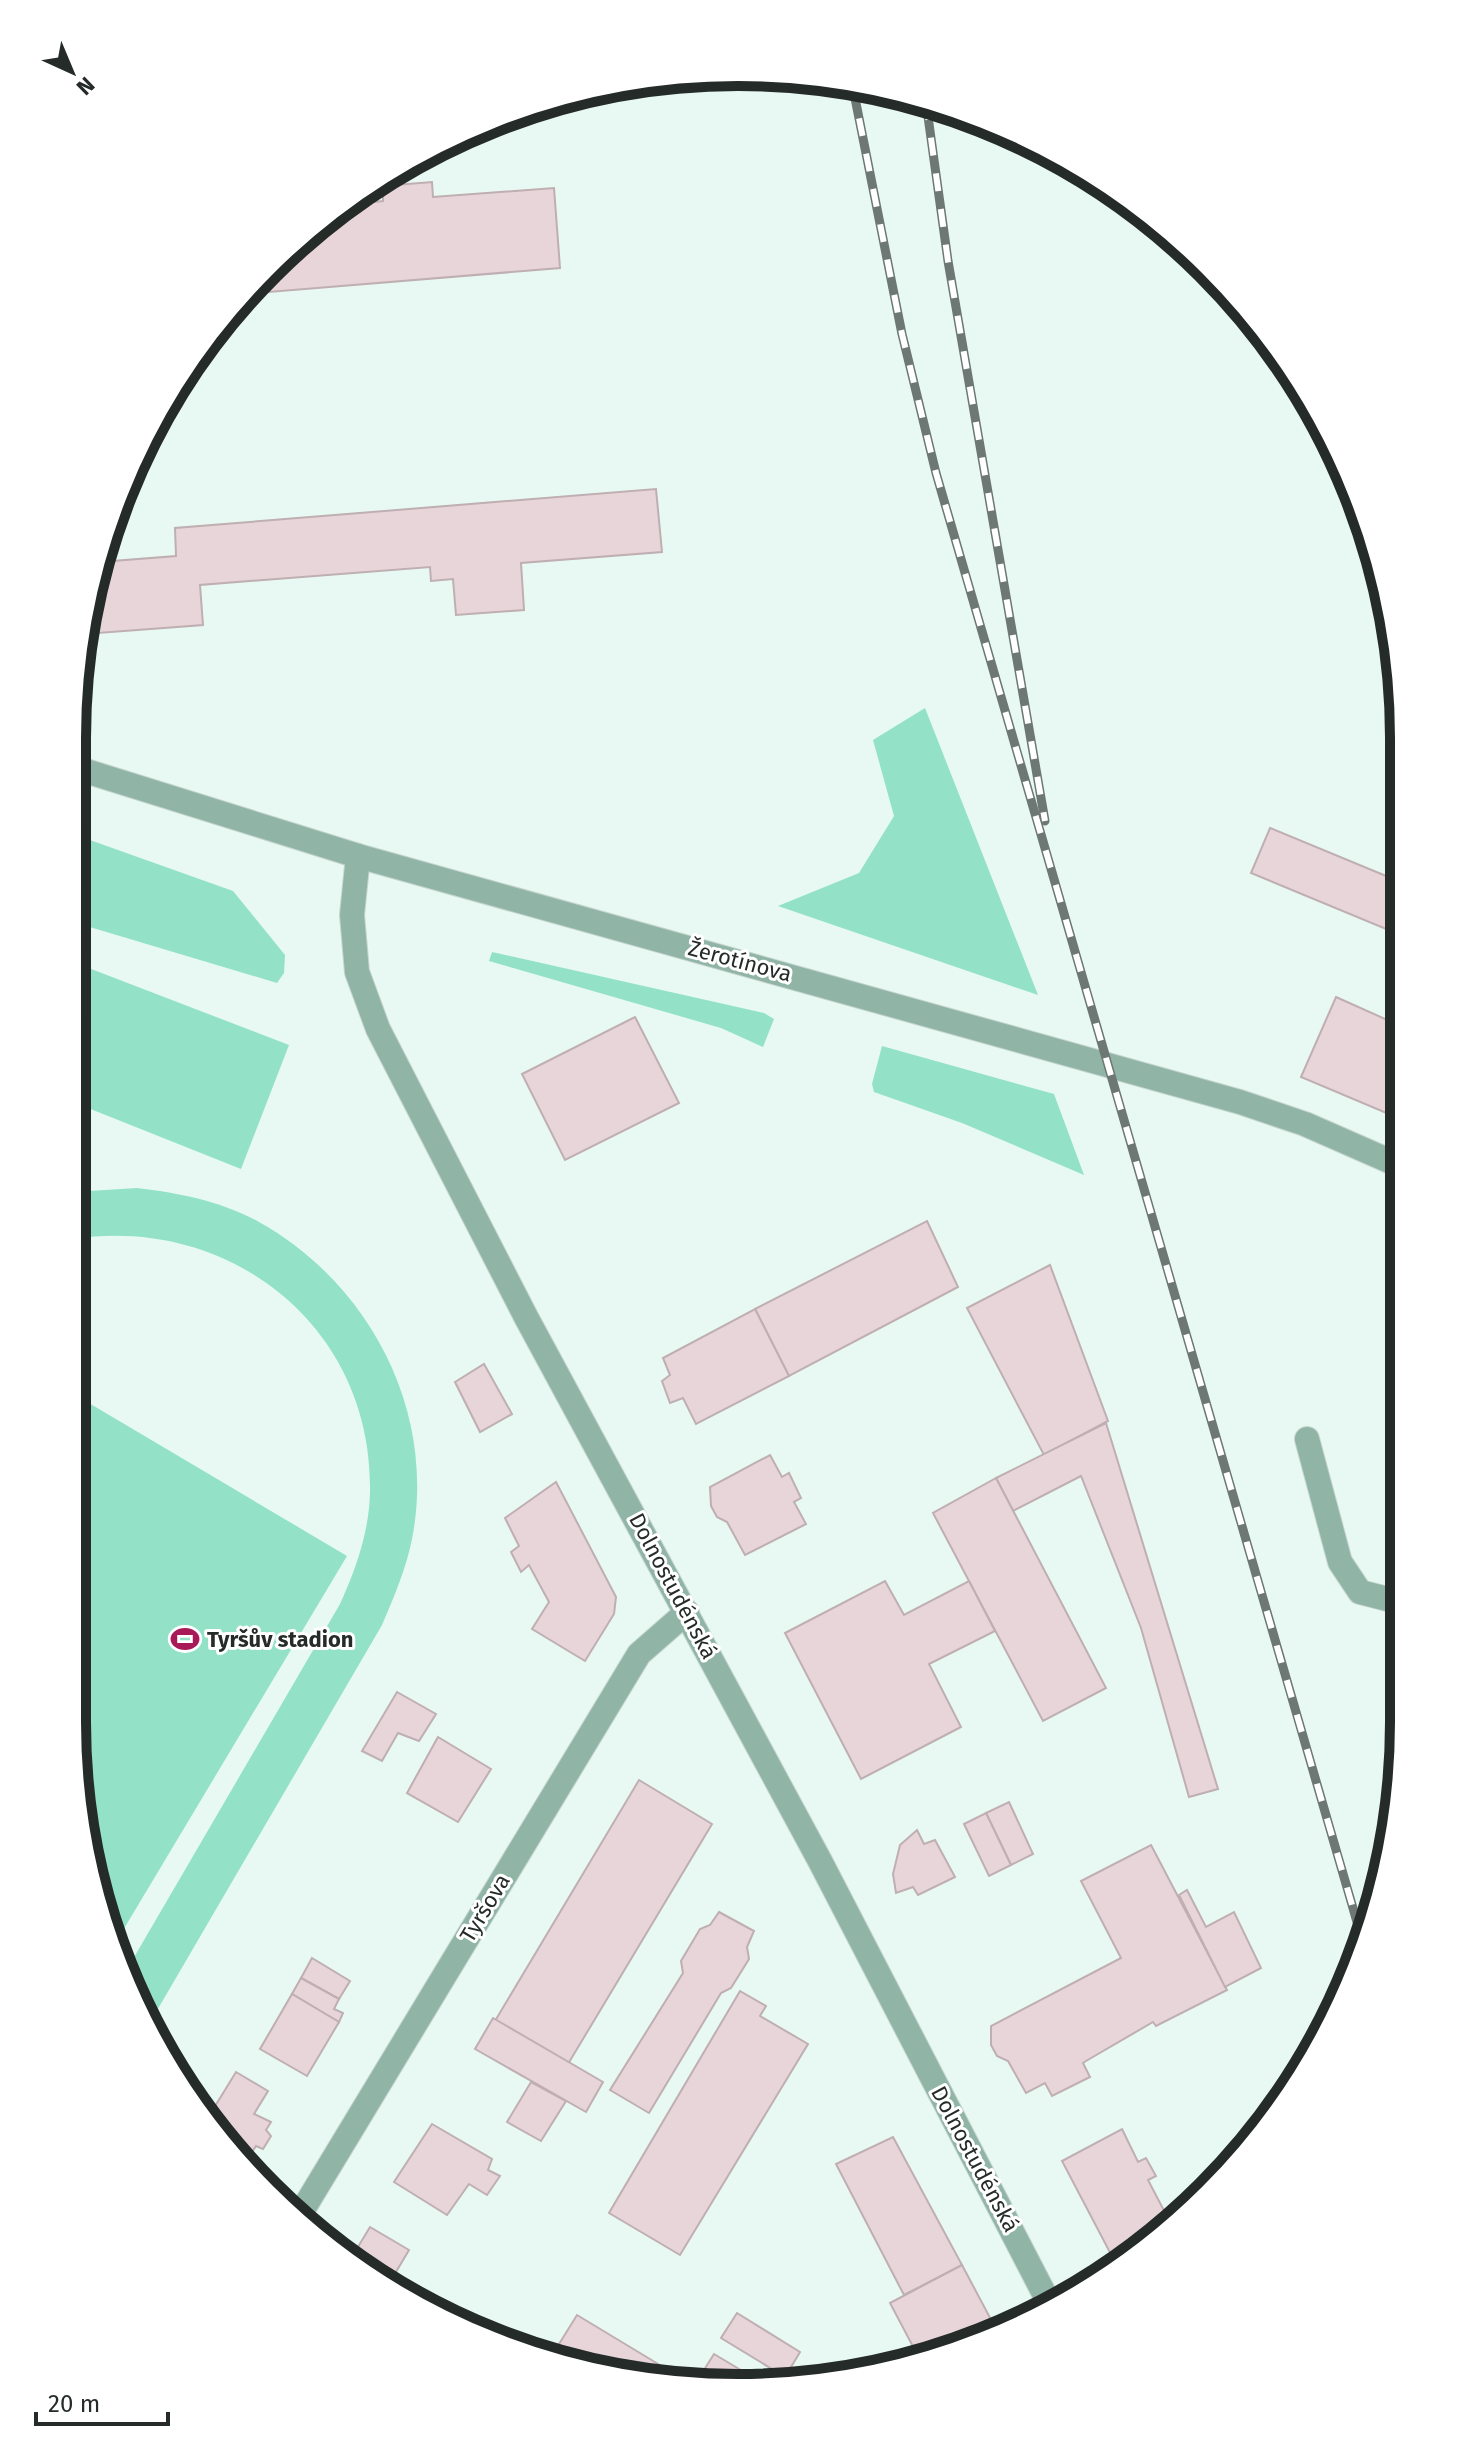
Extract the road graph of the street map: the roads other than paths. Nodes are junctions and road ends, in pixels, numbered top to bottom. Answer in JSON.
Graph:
{"nodes":[{"id":1,"x":86,"y":771,"type":"edge"},
{"id":2,"x":358,"y":856,"type":"junction"},
{"id":3,"x":1390,"y":1161,"type":"edge"},
{"id":4,"x":1307,"y":1439,"type":"dead end"},
{"id":5,"x":1390,"y":1600,"type":"edge"},
{"id":6,"x":687,"y":1612,"type":"junction"},
{"id":7,"x":304,"y":2208,"type":"edge"},
{"id":8,"x":1046,"y":2297,"type":"edge"}],
"edges":[{"from":1,"to":2,"type":"street","name":"Žerotínova"},
{"from":2,"to":3,"type":"street","name":"Žerotínova"},
{"from":2,"to":6,"type":"street","name":"Dolnostudénská"},
{"from":4,"to":5,"type":"street"},
{"from":6,"to":7,"type":"street","name":"Tyršova"},
{"from":6,"to":8,"type":"street","name":"Dolnostudénská"}]}
